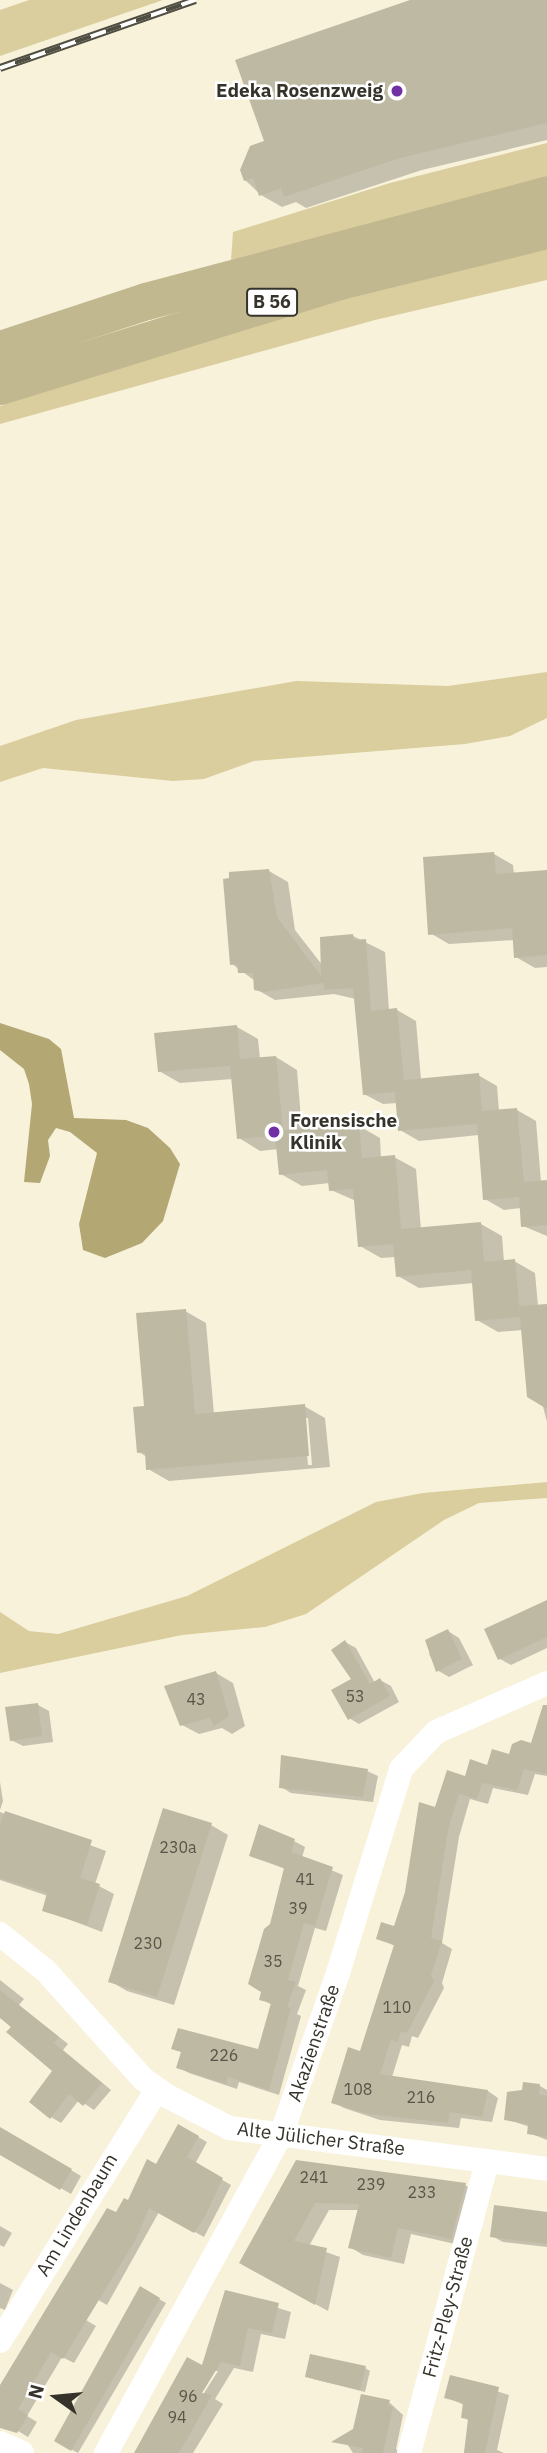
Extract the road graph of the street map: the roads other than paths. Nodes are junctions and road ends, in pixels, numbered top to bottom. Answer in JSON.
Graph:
{"nodes":[{"id":1,"x":547,"y":194,"type":"edge"},
{"id":2,"x":547,"y":230,"type":"edge"},
{"id":3,"x":0,"y":349,"type":"edge"},
{"id":4,"x":0,"y":386,"type":"edge"},
{"id":5,"x":547,"y":1683,"type":"edge"},
{"id":6,"x":0,"y":1934,"type":"edge"},
{"id":7,"x":157,"y":2090,"type":"junction"},
{"id":8,"x":281,"y":2135,"type":"junction"},
{"id":9,"x":487,"y":2161,"type":"junction"},
{"id":10,"x":547,"y":2169,"type":"edge"},
{"id":11,"x":0,"y":2341,"type":"edge"},
{"id":12,"x":0,"y":2443,"type":"edge"},
{"id":13,"x":22,"y":2453,"type":"edge"},
{"id":14,"x":106,"y":2453,"type":"edge"},
{"id":15,"x":409,"y":2453,"type":"edge"}],
"edges":[{"from":1,"to":3,"type":"main road","number":"B 56"},
{"from":2,"to":4,"type":"main road","number":"B 56"},
{"from":5,"to":8,"type":"street","name":"Akazienstraße"},
{"from":6,"to":7,"type":"street","name":"Alte Jülicher Straße"},
{"from":7,"to":8,"type":"street","name":"Alte Jülicher Straße"},
{"from":7,"to":11,"type":"street","name":"Am Lindenbaum"},
{"from":8,"to":9,"type":"street","name":"Alte Jülicher Straße"},
{"from":8,"to":14,"type":"street","name":"Akazienstraße"},
{"from":9,"to":10,"type":"street","name":"Alte Jülicher Straße"},
{"from":9,"to":15,"type":"street","name":"Fritz-Pley-Straße"},
{"from":12,"to":13,"type":"street"}]}
